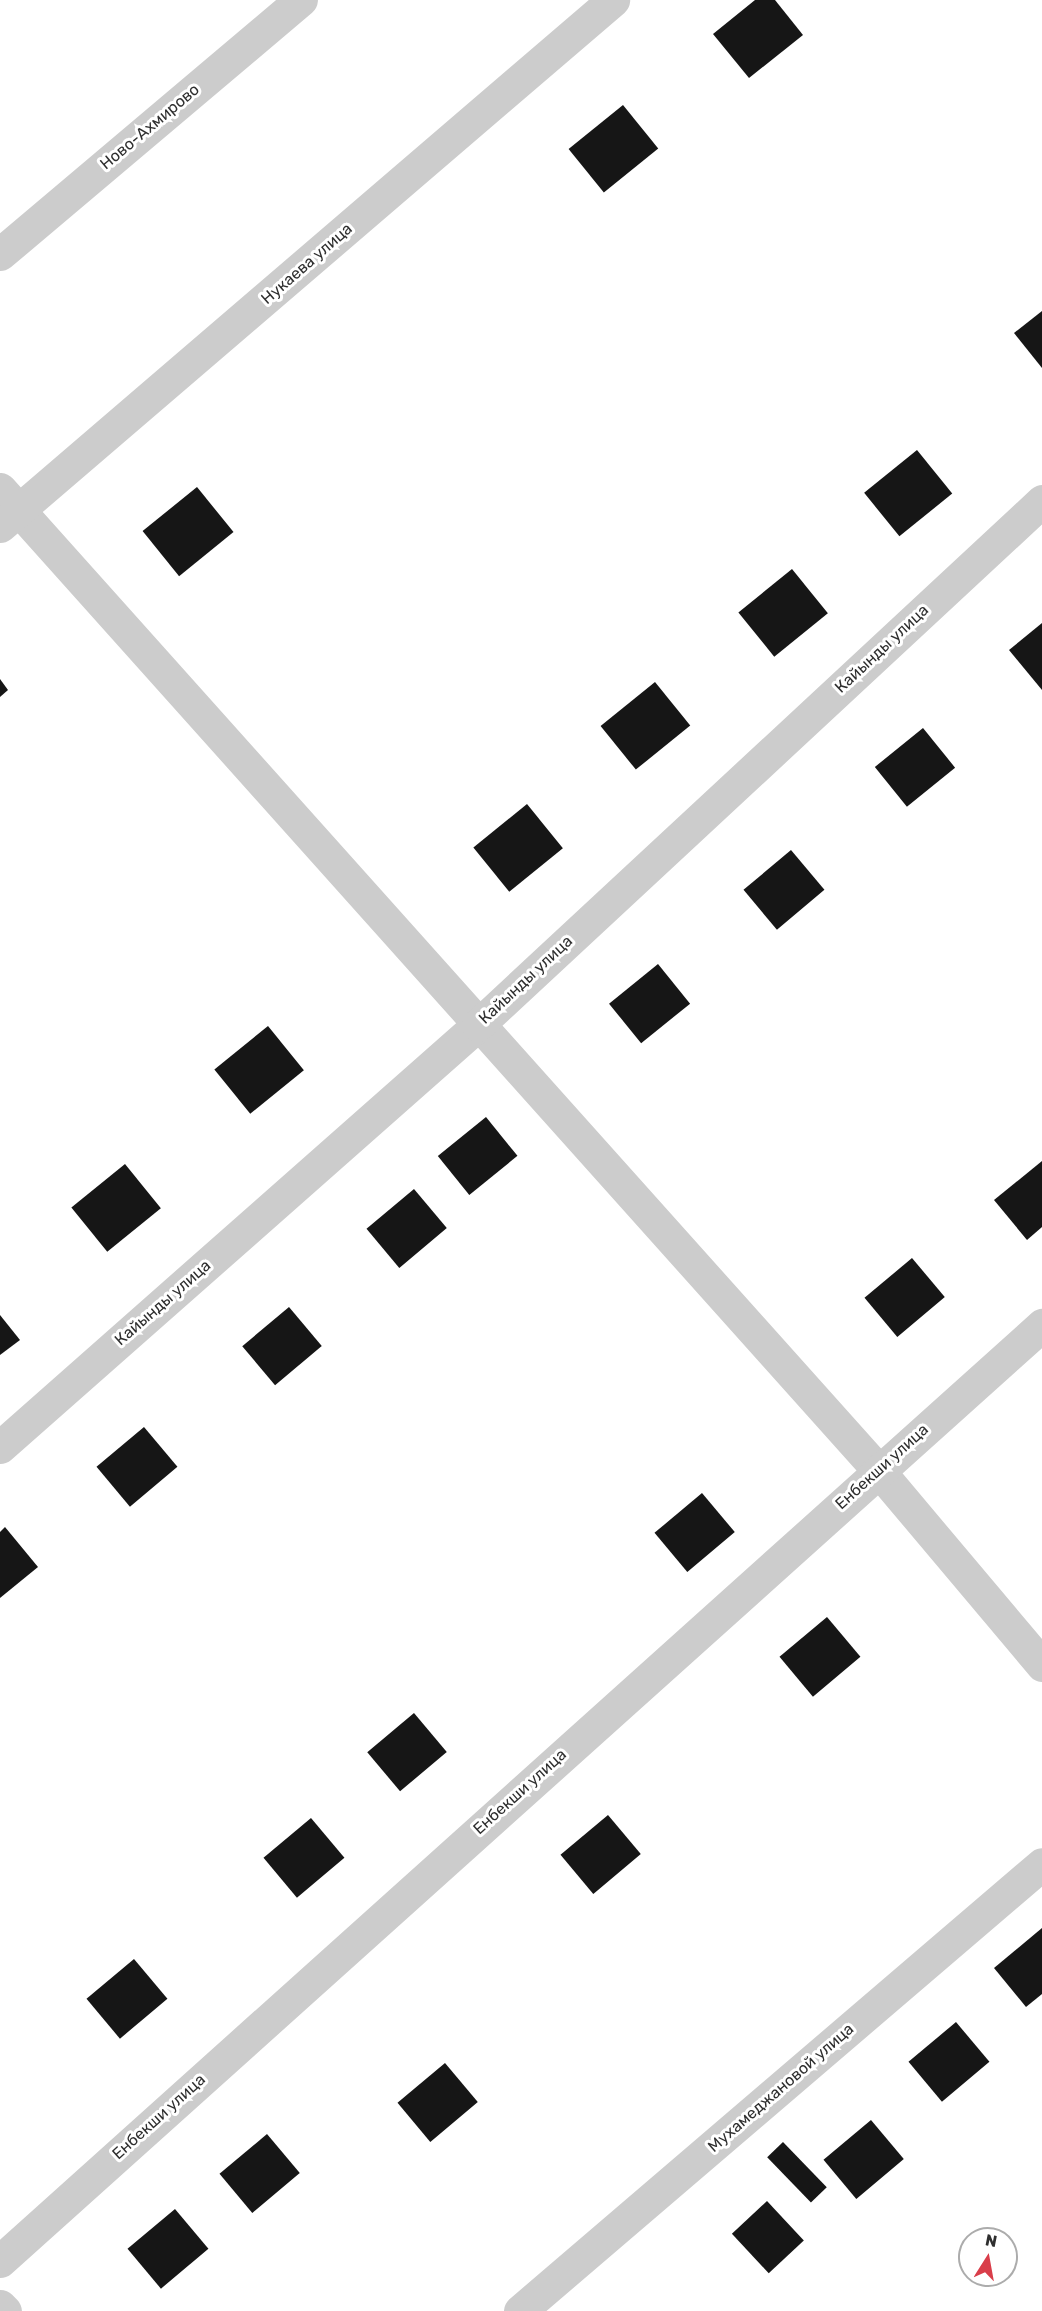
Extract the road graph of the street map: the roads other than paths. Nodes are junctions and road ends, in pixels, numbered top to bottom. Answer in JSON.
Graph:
{"nodes":[{"id":1,"x":301,"y":0,"type":"edge"},
{"id":2,"x":613,"y":0,"type":"edge"},
{"id":3,"x":0,"y":254,"type":"edge"},
{"id":4,"x":1042,"y":501,"type":"edge"},
{"id":5,"x":7,"y":509,"type":"edge"},
{"id":6,"x":478,"y":1025,"type":"junction"},
{"id":7,"x":1042,"y":1325,"type":"edge"},
{"id":8,"x":0,"y":1447,"type":"edge"},
{"id":9,"x":878,"y":1470,"type":"junction"},
{"id":10,"x":1042,"y":1665,"type":"edge"},
{"id":11,"x":1042,"y":1864,"type":"edge"},
{"id":12,"x":0,"y":2260,"type":"edge"},
{"id":13,"x":0,"y":2306,"type":"edge"},
{"id":14,"x":6,"y":2311,"type":"edge"},
{"id":15,"x":520,"y":2311,"type":"edge"}],
"edges":[{"from":1,"to":3,"type":"street","name":"Ново-Ахмирово"},
{"from":2,"to":5,"type":"street","name":"Нукаева улица"},
{"from":4,"to":6,"type":"street","name":"Кайынды улица"},
{"from":5,"to":6,"type":"street"},
{"from":6,"to":8,"type":"street","name":"Кайынды улица"},
{"from":6,"to":9,"type":"street"},
{"from":7,"to":9,"type":"street","name":"Енбекши улица"},
{"from":9,"to":10,"type":"street"},
{"from":9,"to":12,"type":"street","name":"Енбекши улица"},
{"from":11,"to":15,"type":"street","name":"Мухамеджановой улица"},
{"from":13,"to":14,"type":"street"}]}
